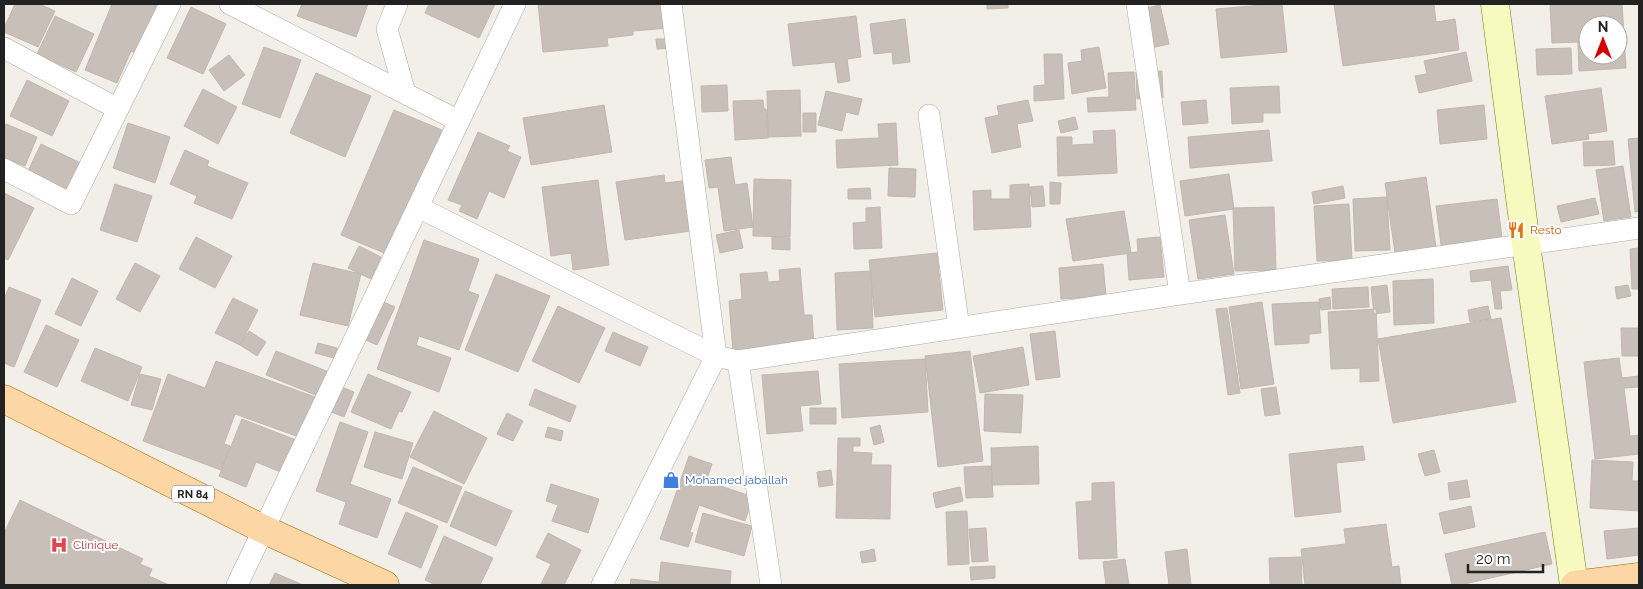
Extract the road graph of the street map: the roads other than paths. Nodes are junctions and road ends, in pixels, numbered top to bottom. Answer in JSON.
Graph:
{"nodes":[{"id":1,"x":170,"y":4,"type":"edge"},
{"id":2,"x":230,"y":4,"type":"edge"},
{"id":3,"x":397,"y":4,"type":"edge"},
{"id":4,"x":515,"y":4,"type":"edge"},
{"id":5,"x":672,"y":4,"type":"edge"},
{"id":6,"x":1137,"y":4,"type":"edge"},
{"id":7,"x":1495,"y":4,"type":"edge"},
{"id":8,"x":4,"y":48,"type":"edge"},
{"id":9,"x":405,"y":93,"type":"junction"},
{"id":10,"x":118,"y":109,"type":"junction"},
{"id":11,"x":929,"y":115,"type":"dead end"},
{"id":12,"x":459,"y":121,"type":"junction"},
{"id":13,"x":4,"y":169,"type":"edge"},
{"id":14,"x":418,"y":207,"type":"junction"},
{"id":15,"x":1639,"y":228,"type":"edge"},
{"id":16,"x":1526,"y":244,"type":"junction"},
{"id":17,"x":1180,"y":294,"type":"junction"},
{"id":18,"x":959,"y":328,"type":"junction"},
{"id":19,"x":716,"y":356,"type":"junction"},
{"id":20,"x":738,"y":361,"type":"junction"},
{"id":21,"x":4,"y":399,"type":"edge"},
{"id":22,"x":263,"y":529,"type":"junction"},
{"id":23,"x":1639,"y":577,"type":"edge"},
{"id":24,"x":237,"y":585,"type":"edge"},
{"id":25,"x":385,"y":585,"type":"edge"},
{"id":26,"x":602,"y":585,"type":"edge"},
{"id":27,"x":771,"y":585,"type":"edge"},
{"id":28,"x":1574,"y":585,"type":"edge"}],
"edges":[{"from":1,"to":10,"type":"street"},
{"from":2,"to":9,"type":"street"},
{"from":3,"to":9,"type":"street"},
{"from":4,"to":12,"type":"street"},
{"from":5,"to":19,"type":"street"},
{"from":6,"to":17,"type":"street"},
{"from":7,"to":16,"type":"main road"},
{"from":8,"to":10,"type":"street"},
{"from":9,"to":12,"type":"street"},
{"from":10,"to":13,"type":"street"},
{"from":11,"to":18,"type":"street"},
{"from":12,"to":14,"type":"street"},
{"from":14,"to":19,"type":"street"},
{"from":14,"to":22,"type":"street"},
{"from":15,"to":16,"type":"street"},
{"from":16,"to":17,"type":"street"},
{"from":16,"to":28,"type":"main road"},
{"from":17,"to":18,"type":"street"},
{"from":18,"to":20,"type":"street"},
{"from":19,"to":20,"type":"street"},
{"from":19,"to":26,"type":"street"},
{"from":20,"to":27,"type":"street"},
{"from":21,"to":22,"type":"main road","number":"RN 84"},
{"from":22,"to":24,"type":"street"},
{"from":22,"to":25,"type":"main road","number":"RN 84"},
{"from":23,"to":28,"type":"main road"}]}
